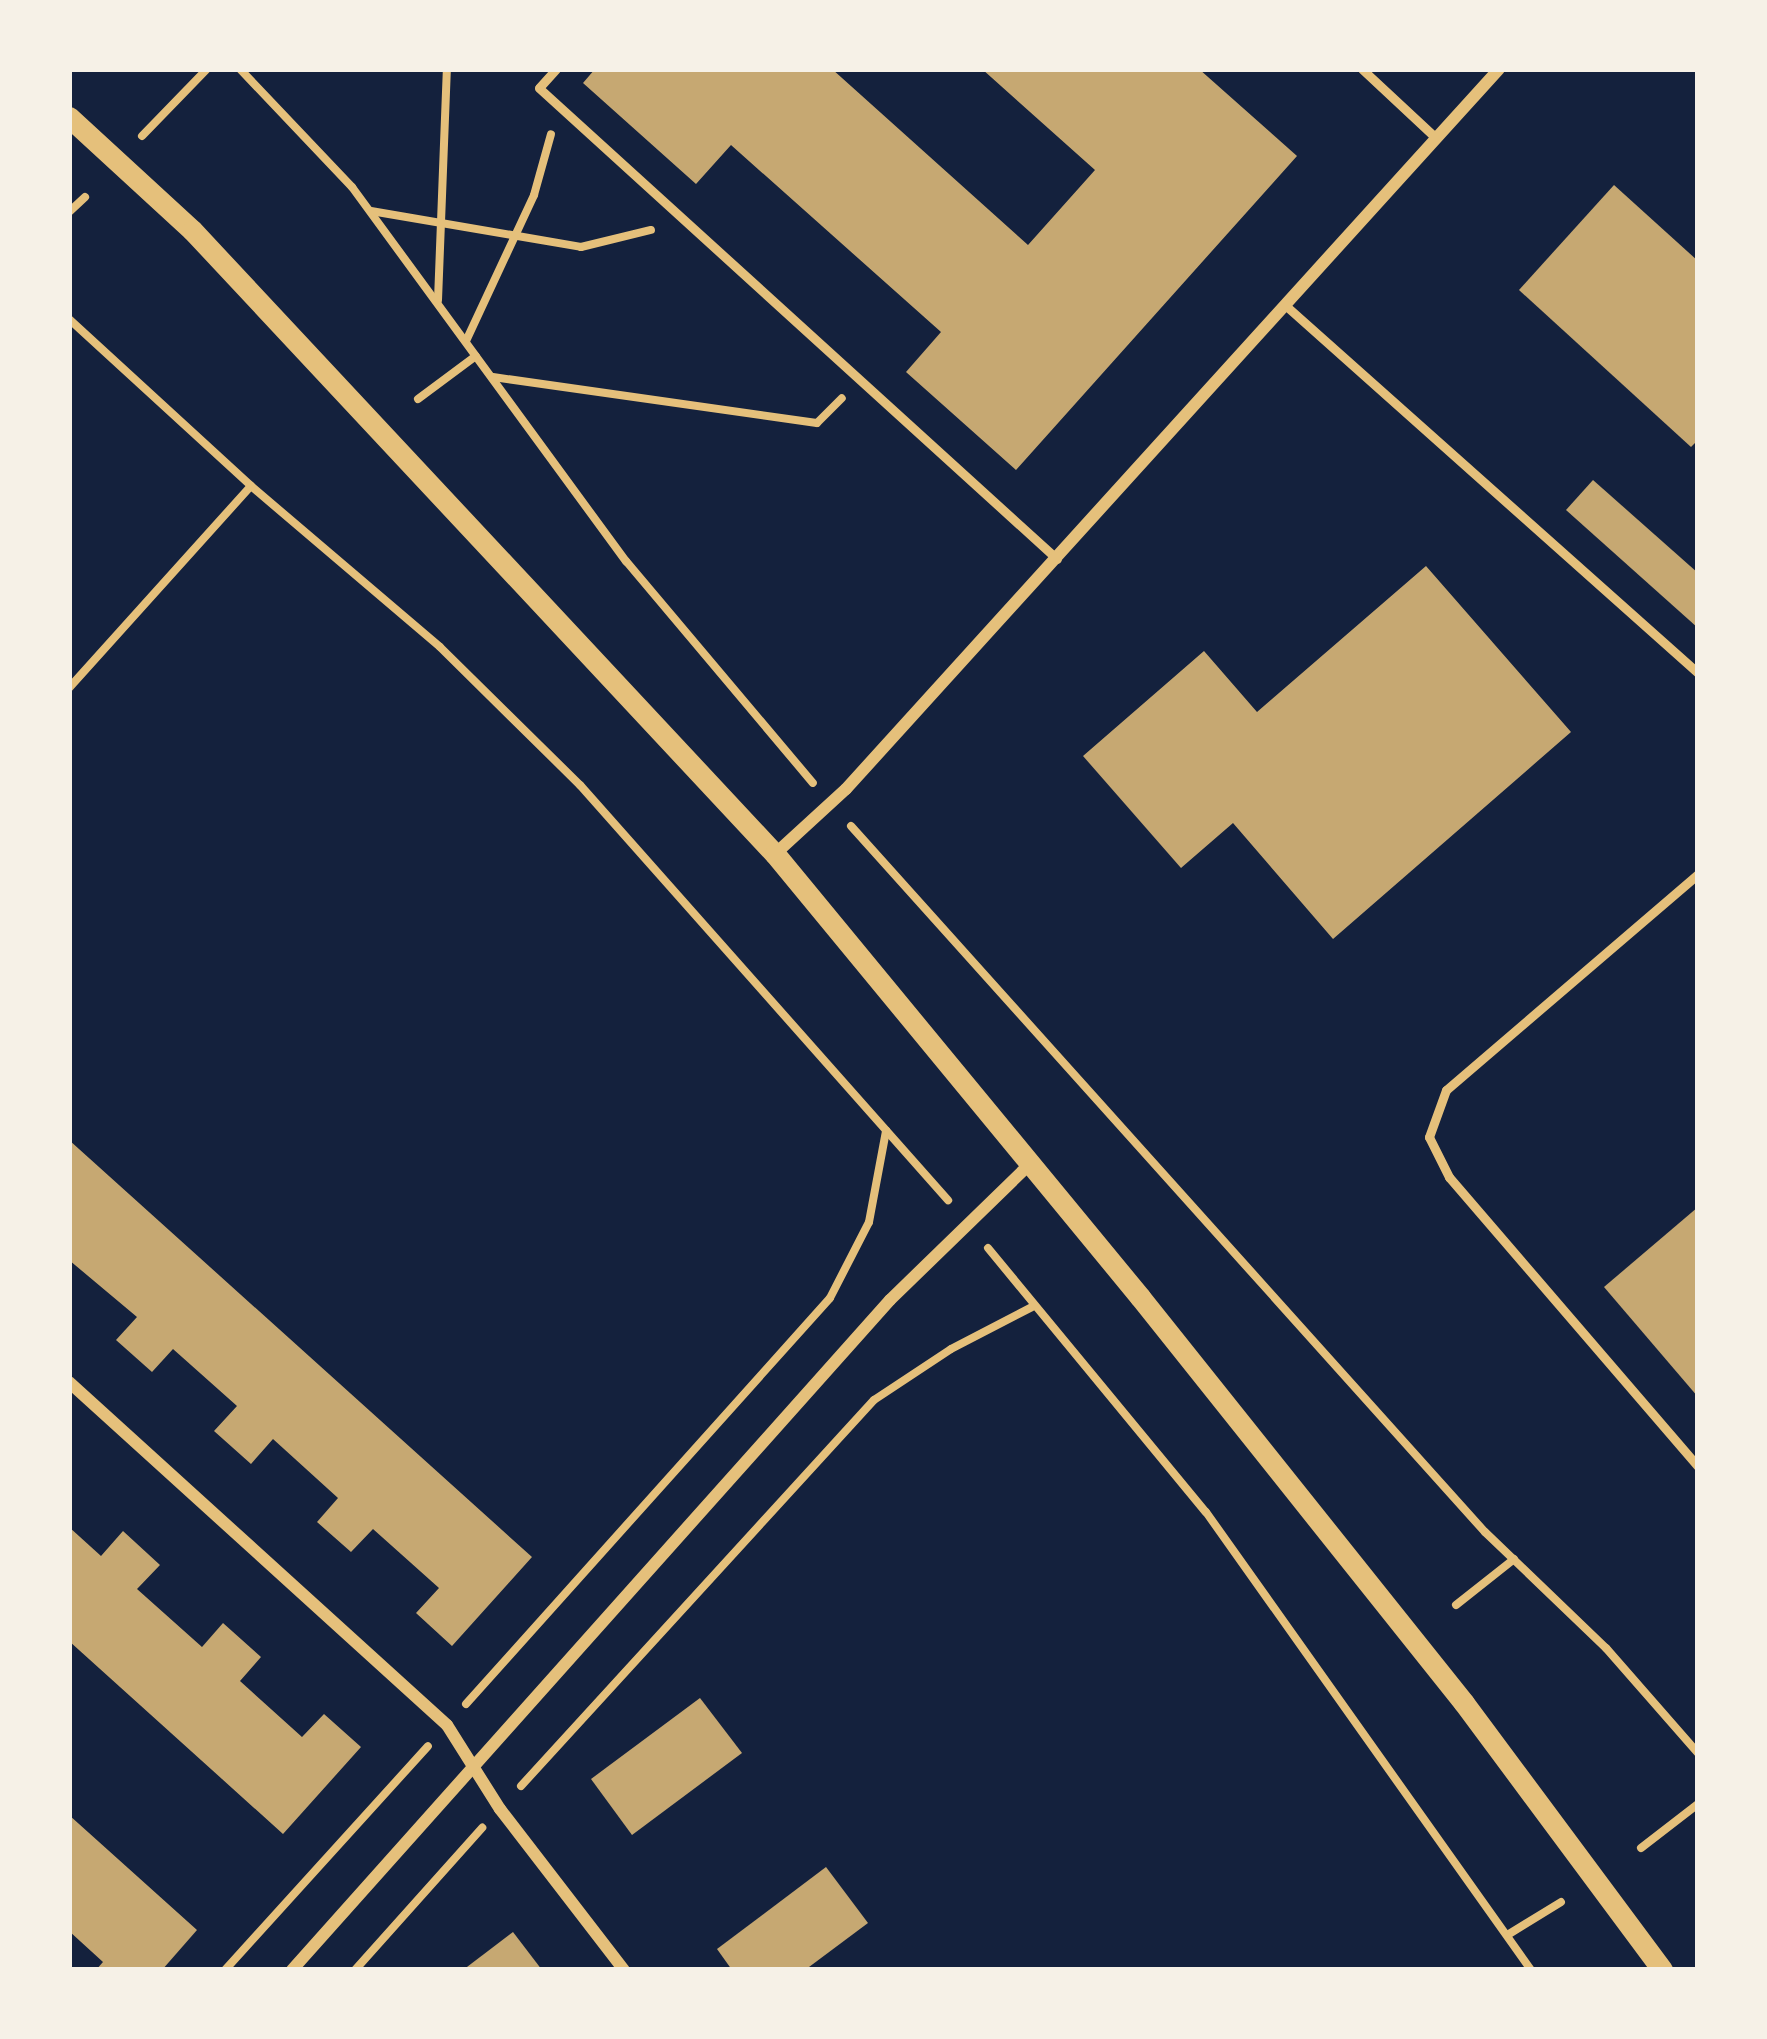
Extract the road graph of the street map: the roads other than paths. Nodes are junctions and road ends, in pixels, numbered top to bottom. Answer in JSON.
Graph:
{"nodes":[{"id":1,"x":556,"y":69,"type":"edge"},
{"id":2,"x":1362,"y":69,"type":"edge"},
{"id":3,"x":1499,"y":69,"type":"edge"},
{"id":4,"x":69,"y":117,"type":"edge"},
{"id":5,"x":1436,"y":138,"type":"junction"},
{"id":6,"x":1285,"y":305,"type":"junction"},
{"id":7,"x":1057,"y":559,"type":"junction"},
{"id":8,"x":1698,"y":673,"type":"edge"},
{"id":9,"x":775,"y":854,"type":"junction"},
{"id":10,"x":1698,"y":874,"type":"edge"},
{"id":11,"x":1030,"y":1163,"type":"junction"},
{"id":12,"x":69,"y":1382,"type":"edge"},
{"id":13,"x":1698,"y":1468,"type":"edge"},
{"id":14,"x":474,"y":1769,"type":"junction"},
{"id":15,"x":292,"y":1970,"type":"edge"},
{"id":16,"x":624,"y":1970,"type":"edge"},
{"id":17,"x":1662,"y":1970,"type":"edge"}],
"edges":[{"from":1,"to":7,"type":"lane"},
{"from":2,"to":5,"type":"lane"},
{"from":3,"to":5,"type":"street"},
{"from":4,"to":9,"type":"street"},
{"from":5,"to":6,"type":"street"},
{"from":6,"to":7,"type":"street"},
{"from":6,"to":8,"type":"lane"},
{"from":7,"to":9,"type":"street"},
{"from":9,"to":11,"type":"street"},
{"from":10,"to":13,"type":"lane"},
{"from":11,"to":14,"type":"street"},
{"from":11,"to":17,"type":"street"},
{"from":12,"to":14,"type":"street"},
{"from":14,"to":15,"type":"street"},
{"from":14,"to":16,"type":"street"}]}
